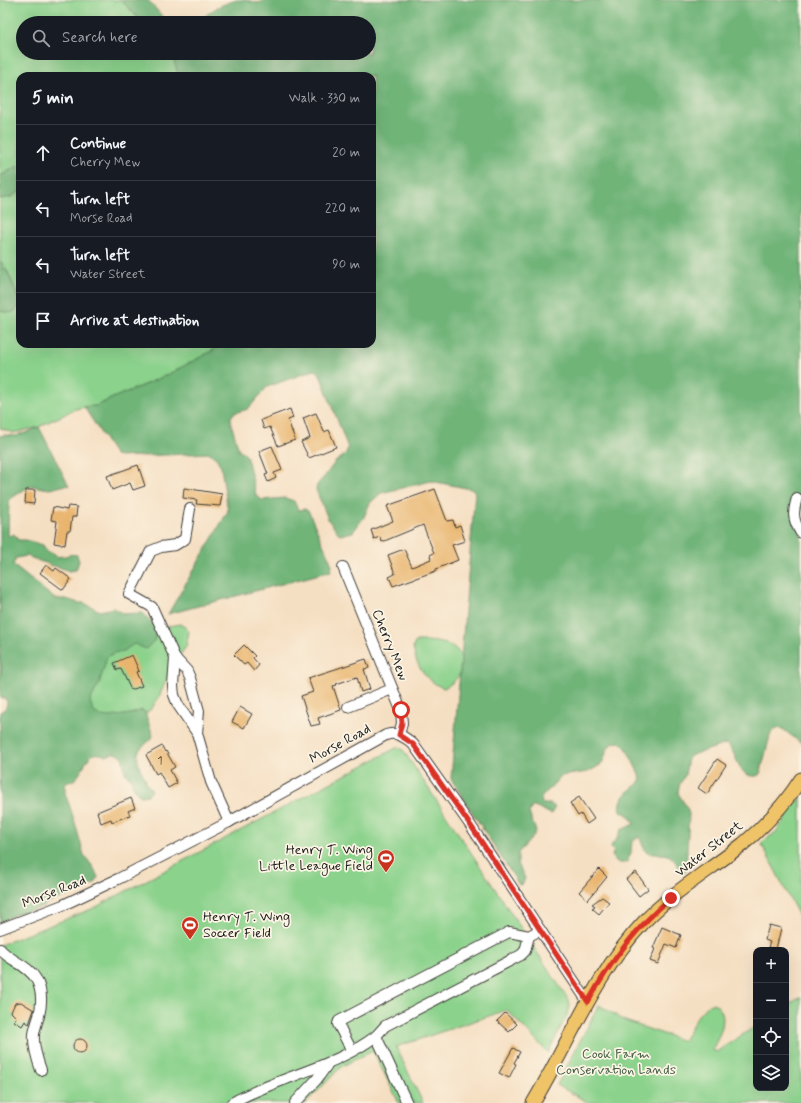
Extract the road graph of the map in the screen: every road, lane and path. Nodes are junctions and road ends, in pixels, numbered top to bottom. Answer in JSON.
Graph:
{"nodes":[{"id":1,"x":798,"y":498,"type":"dead end"},
{"id":2,"x":190,"y":508,"type":"dead end"},
{"id":3,"x":801,"y":533,"type":"edge"},
{"id":4,"x":343,"y":567,"type":"dead end"},
{"id":5,"x":175,"y":658,"type":"junction"},
{"id":6,"x":392,"y":689,"type":"junction"},
{"id":7,"x":348,"y":707,"type":"dead end"},
{"id":8,"x":197,"y":733,"type":"junction"},
{"id":9,"x":399,"y":735,"type":"junction"},
{"id":10,"x":801,"y":779,"type":"edge"},
{"id":11,"x":229,"y":822,"type":"junction"},
{"id":12,"x":0,"y":929,"type":"edge"},
{"id":13,"x":540,"y":930,"type":"junction"},
{"id":14,"x":529,"y":936,"type":"junction"},
{"id":15,"x":0,"y":950,"type":"edge"},
{"id":16,"x":588,"y":1002,"type":"junction"},
{"id":17,"x":376,"y":1036,"type":"junction"},
{"id":18,"x":352,"y":1051,"type":"junction"},
{"id":19,"x":327,"y":1064,"type":"junction"},
{"id":20,"x":41,"y":1070,"type":"dead end"},
{"id":21,"x":232,"y":1103,"type":"edge"},
{"id":22,"x":295,"y":1103,"type":"edge"},
{"id":23,"x":407,"y":1103,"type":"edge"},
{"id":24,"x":533,"y":1103,"type":"edge"}],
"edges":[{"from":1,"to":3,"type":"street"},
{"from":2,"to":5,"type":"street"},
{"from":4,"to":6,"type":"street","name":"Cherry Mew"},
{"from":5,"to":8,"type":"street"},
{"from":5,"to":8,"type":"street"},
{"from":6,"to":7,"type":"street"},
{"from":6,"to":9,"type":"street","name":"Cherry Mew"},
{"from":8,"to":11,"type":"street"},
{"from":9,"to":11,"type":"street","name":"Morse Road"},
{"from":9,"to":13,"type":"street"},
{"from":10,"to":16,"type":"main road","name":"Water Street"},
{"from":11,"to":12,"type":"street","name":"Morse Road"},
{"from":13,"to":14,"type":"street"},
{"from":13,"to":16,"type":"street"},
{"from":14,"to":17,"type":"street"},
{"from":14,"to":18,"type":"street"},
{"from":15,"to":20,"type":"street"},
{"from":16,"to":24,"type":"main road","name":"Water Street"},
{"from":17,"to":18,"type":"street"},
{"from":17,"to":23,"type":"street"},
{"from":18,"to":19,"type":"street"},
{"from":19,"to":21,"type":"street"},
{"from":19,"to":22,"type":"street"}]}
